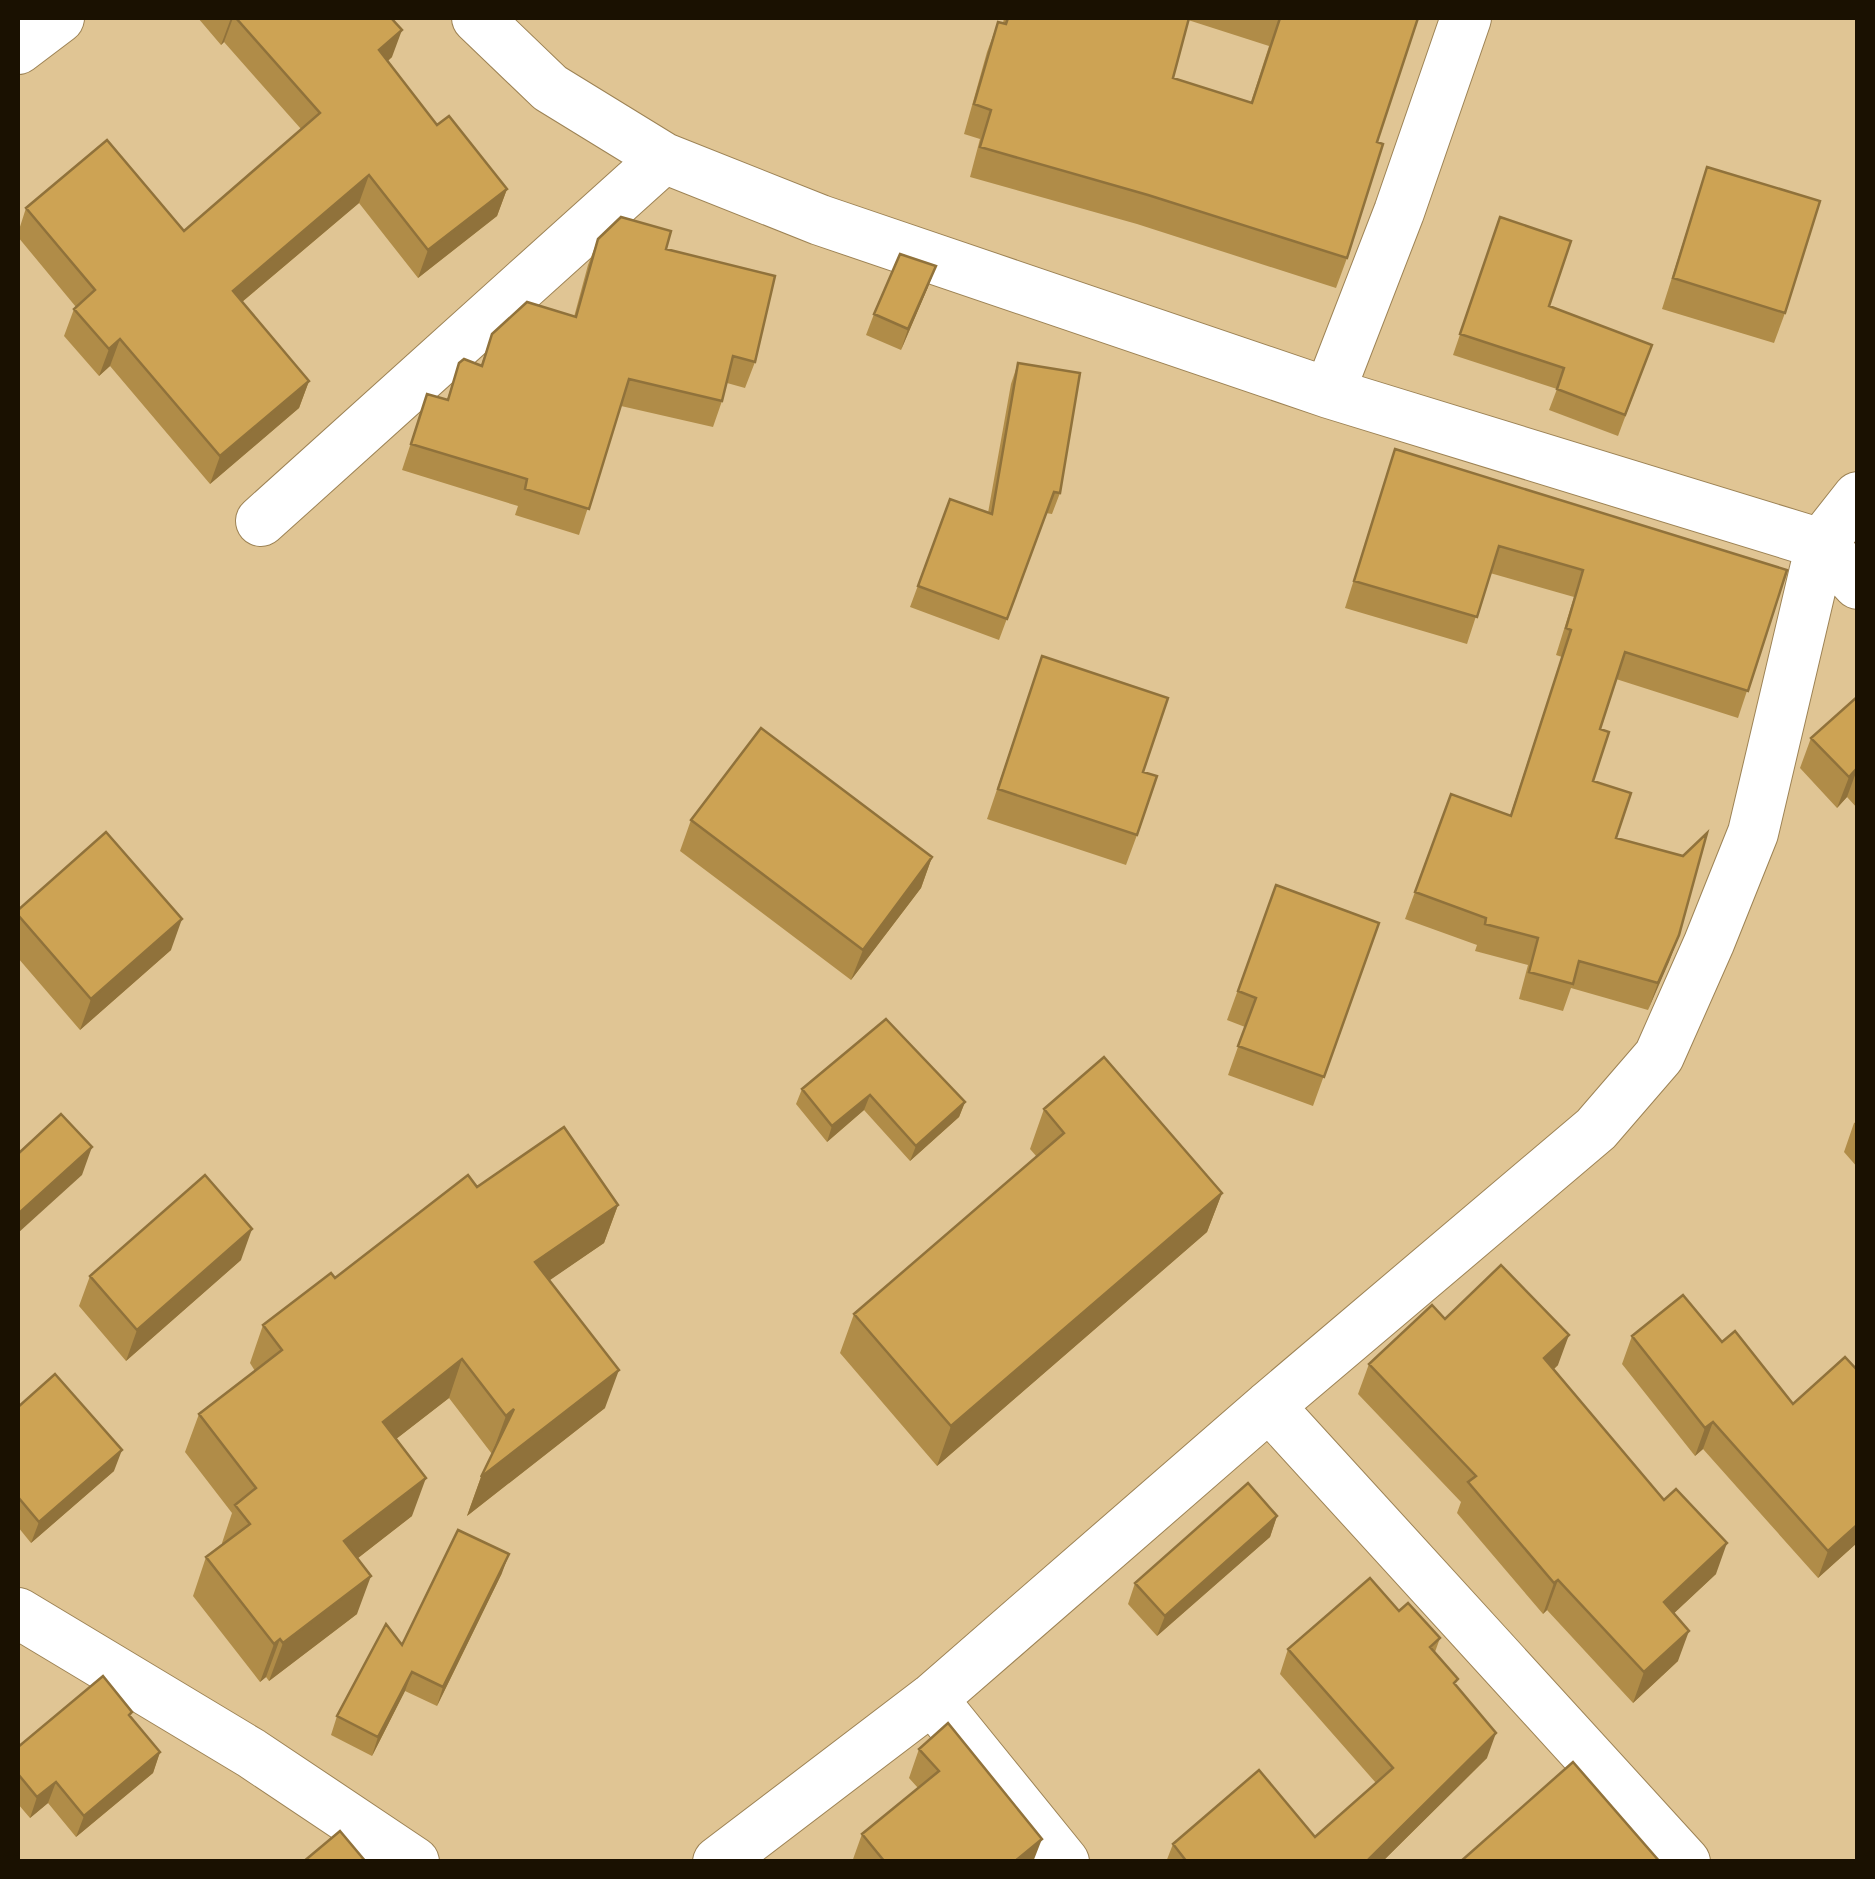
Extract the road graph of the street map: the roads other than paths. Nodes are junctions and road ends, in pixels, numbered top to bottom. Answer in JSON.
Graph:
{"nodes":[{"id":1,"x":58,"y":18,"type":"edge"},
{"id":2,"x":477,"y":18,"type":"edge"},
{"id":3,"x":1466,"y":18,"type":"edge"},
{"id":4,"x":18,"y":50,"type":"edge"},
{"id":5,"x":664,"y":158,"type":"junction"},
{"id":6,"x":1330,"y":393,"type":"junction"},
{"id":7,"x":1858,"y":497,"type":"edge"},
{"id":8,"x":261,"y":521,"type":"dead end"},
{"id":9,"x":1821,"y":544,"type":"junction"},
{"id":10,"x":1858,"y":584,"type":"edge"},
{"id":11,"x":1270,"y":1406,"type":"junction"},
{"id":12,"x":18,"y":1613,"type":"edge"},
{"id":13,"x":932,"y":1699,"type":"junction"},
{"id":14,"x":414,"y":1862,"type":"edge"},
{"id":15,"x":718,"y":1862,"type":"edge"},
{"id":16,"x":1064,"y":1862,"type":"edge"},
{"id":17,"x":1685,"y":1862,"type":"edge"}],
"edges":[{"from":1,"to":4,"type":"street"},
{"from":2,"to":5,"type":"street"},
{"from":3,"to":6,"type":"street"},
{"from":5,"to":6,"type":"street"},
{"from":5,"to":8,"type":"street"},
{"from":6,"to":9,"type":"street"},
{"from":7,"to":9,"type":"street"},
{"from":9,"to":10,"type":"street"},
{"from":9,"to":11,"type":"street"},
{"from":11,"to":13,"type":"street"},
{"from":11,"to":17,"type":"street"},
{"from":12,"to":14,"type":"street"},
{"from":13,"to":15,"type":"street"},
{"from":13,"to":16,"type":"street"}]}
